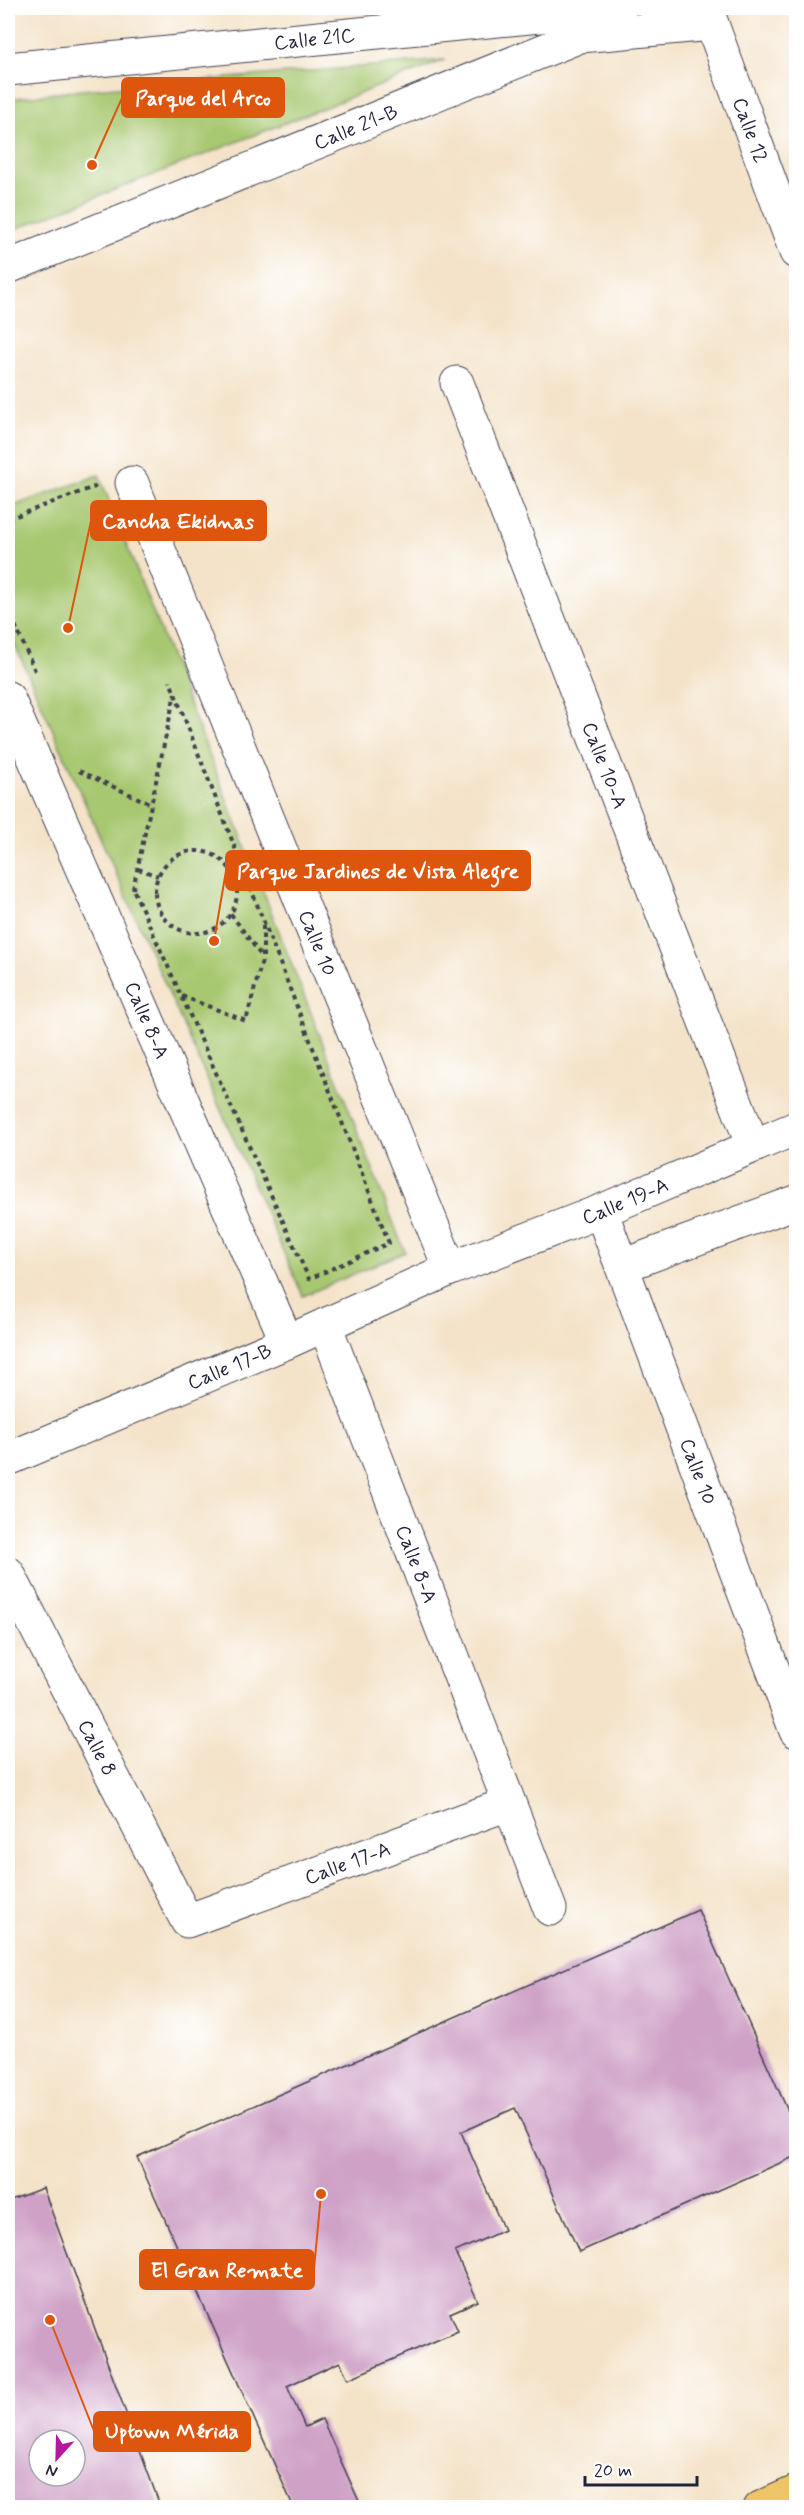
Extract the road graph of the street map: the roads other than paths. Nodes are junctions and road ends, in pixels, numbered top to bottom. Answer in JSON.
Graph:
{"nodes":[{"id":1,"x":620,"y":8,"type":"edge"},
{"id":2,"x":709,"y":16,"type":"edge"},
{"id":3,"x":8,"y":69,"type":"edge"},
{"id":4,"x":796,"y":252,"type":"edge"},
{"id":5,"x":8,"y":267,"type":"edge"},
{"id":6,"x":457,"y":383,"type":"dead end"},
{"id":7,"x":132,"y":483,"type":"dead end"},
{"id":8,"x":8,"y":698,"type":"edge"},
{"id":9,"x":796,"y":1128,"type":"edge"},
{"id":10,"x":753,"y":1146,"type":"junction"},
{"id":11,"x":796,"y":1202,"type":"edge"},
{"id":12,"x":601,"y":1211,"type":"junction"},
{"id":13,"x":622,"y":1266,"type":"junction"},
{"id":14,"x":450,"y":1269,"type":"junction"},
{"id":15,"x":326,"y":1325,"type":"junction"},
{"id":16,"x":287,"y":1342,"type":"junction"},
{"id":17,"x":8,"y":1459,"type":"edge"},
{"id":18,"x":8,"y":1573,"type":"edge"},
{"id":19,"x":796,"y":1731,"type":"edge"},
{"id":20,"x":508,"y":1804,"type":"junction"},
{"id":21,"x":550,"y":1909,"type":"dead end"},
{"id":22,"x":187,"y":1921,"type":"joint"},
{"id":23,"x":796,"y":2492,"type":"edge"},
{"id":24,"x":760,"y":2508,"type":"edge"}],
"edges":[{"from":1,"to":3,"type":"street","name":"Calle 21C"},
{"from":2,"to":4,"type":"street","name":"Calle 12"},
{"from":2,"to":5,"type":"street","name":"Calle 21-B"},
{"from":6,"to":10,"type":"street","name":"Calle 10-A"},
{"from":7,"to":14,"type":"street","name":"Calle 10"},
{"from":8,"to":16,"type":"street","name":"Calle 8-A"},
{"from":9,"to":10,"type":"street","name":"Calle 19-A"},
{"from":10,"to":12,"type":"street","name":"Calle 19-A"},
{"from":11,"to":13,"type":"street"},
{"from":12,"to":13,"type":"street","name":"Calle 10"},
{"from":12,"to":14,"type":"street","name":"Calle 19-A"},
{"from":13,"to":19,"type":"street","name":"Calle 10"},
{"from":14,"to":15,"type":"street","name":"Calle 17-B"},
{"from":15,"to":16,"type":"street","name":"Calle 17-B"},
{"from":15,"to":20,"type":"street","name":"Calle 8-A"},
{"from":16,"to":17,"type":"street","name":"Calle 17-B"},
{"from":18,"to":22,"type":"street","name":"Calle 8"},
{"from":20,"to":21,"type":"street","name":"Calle 8-A"},
{"from":20,"to":22,"type":"street","name":"Calle 17-A"},
{"from":23,"to":24,"type":"main road"}]}
